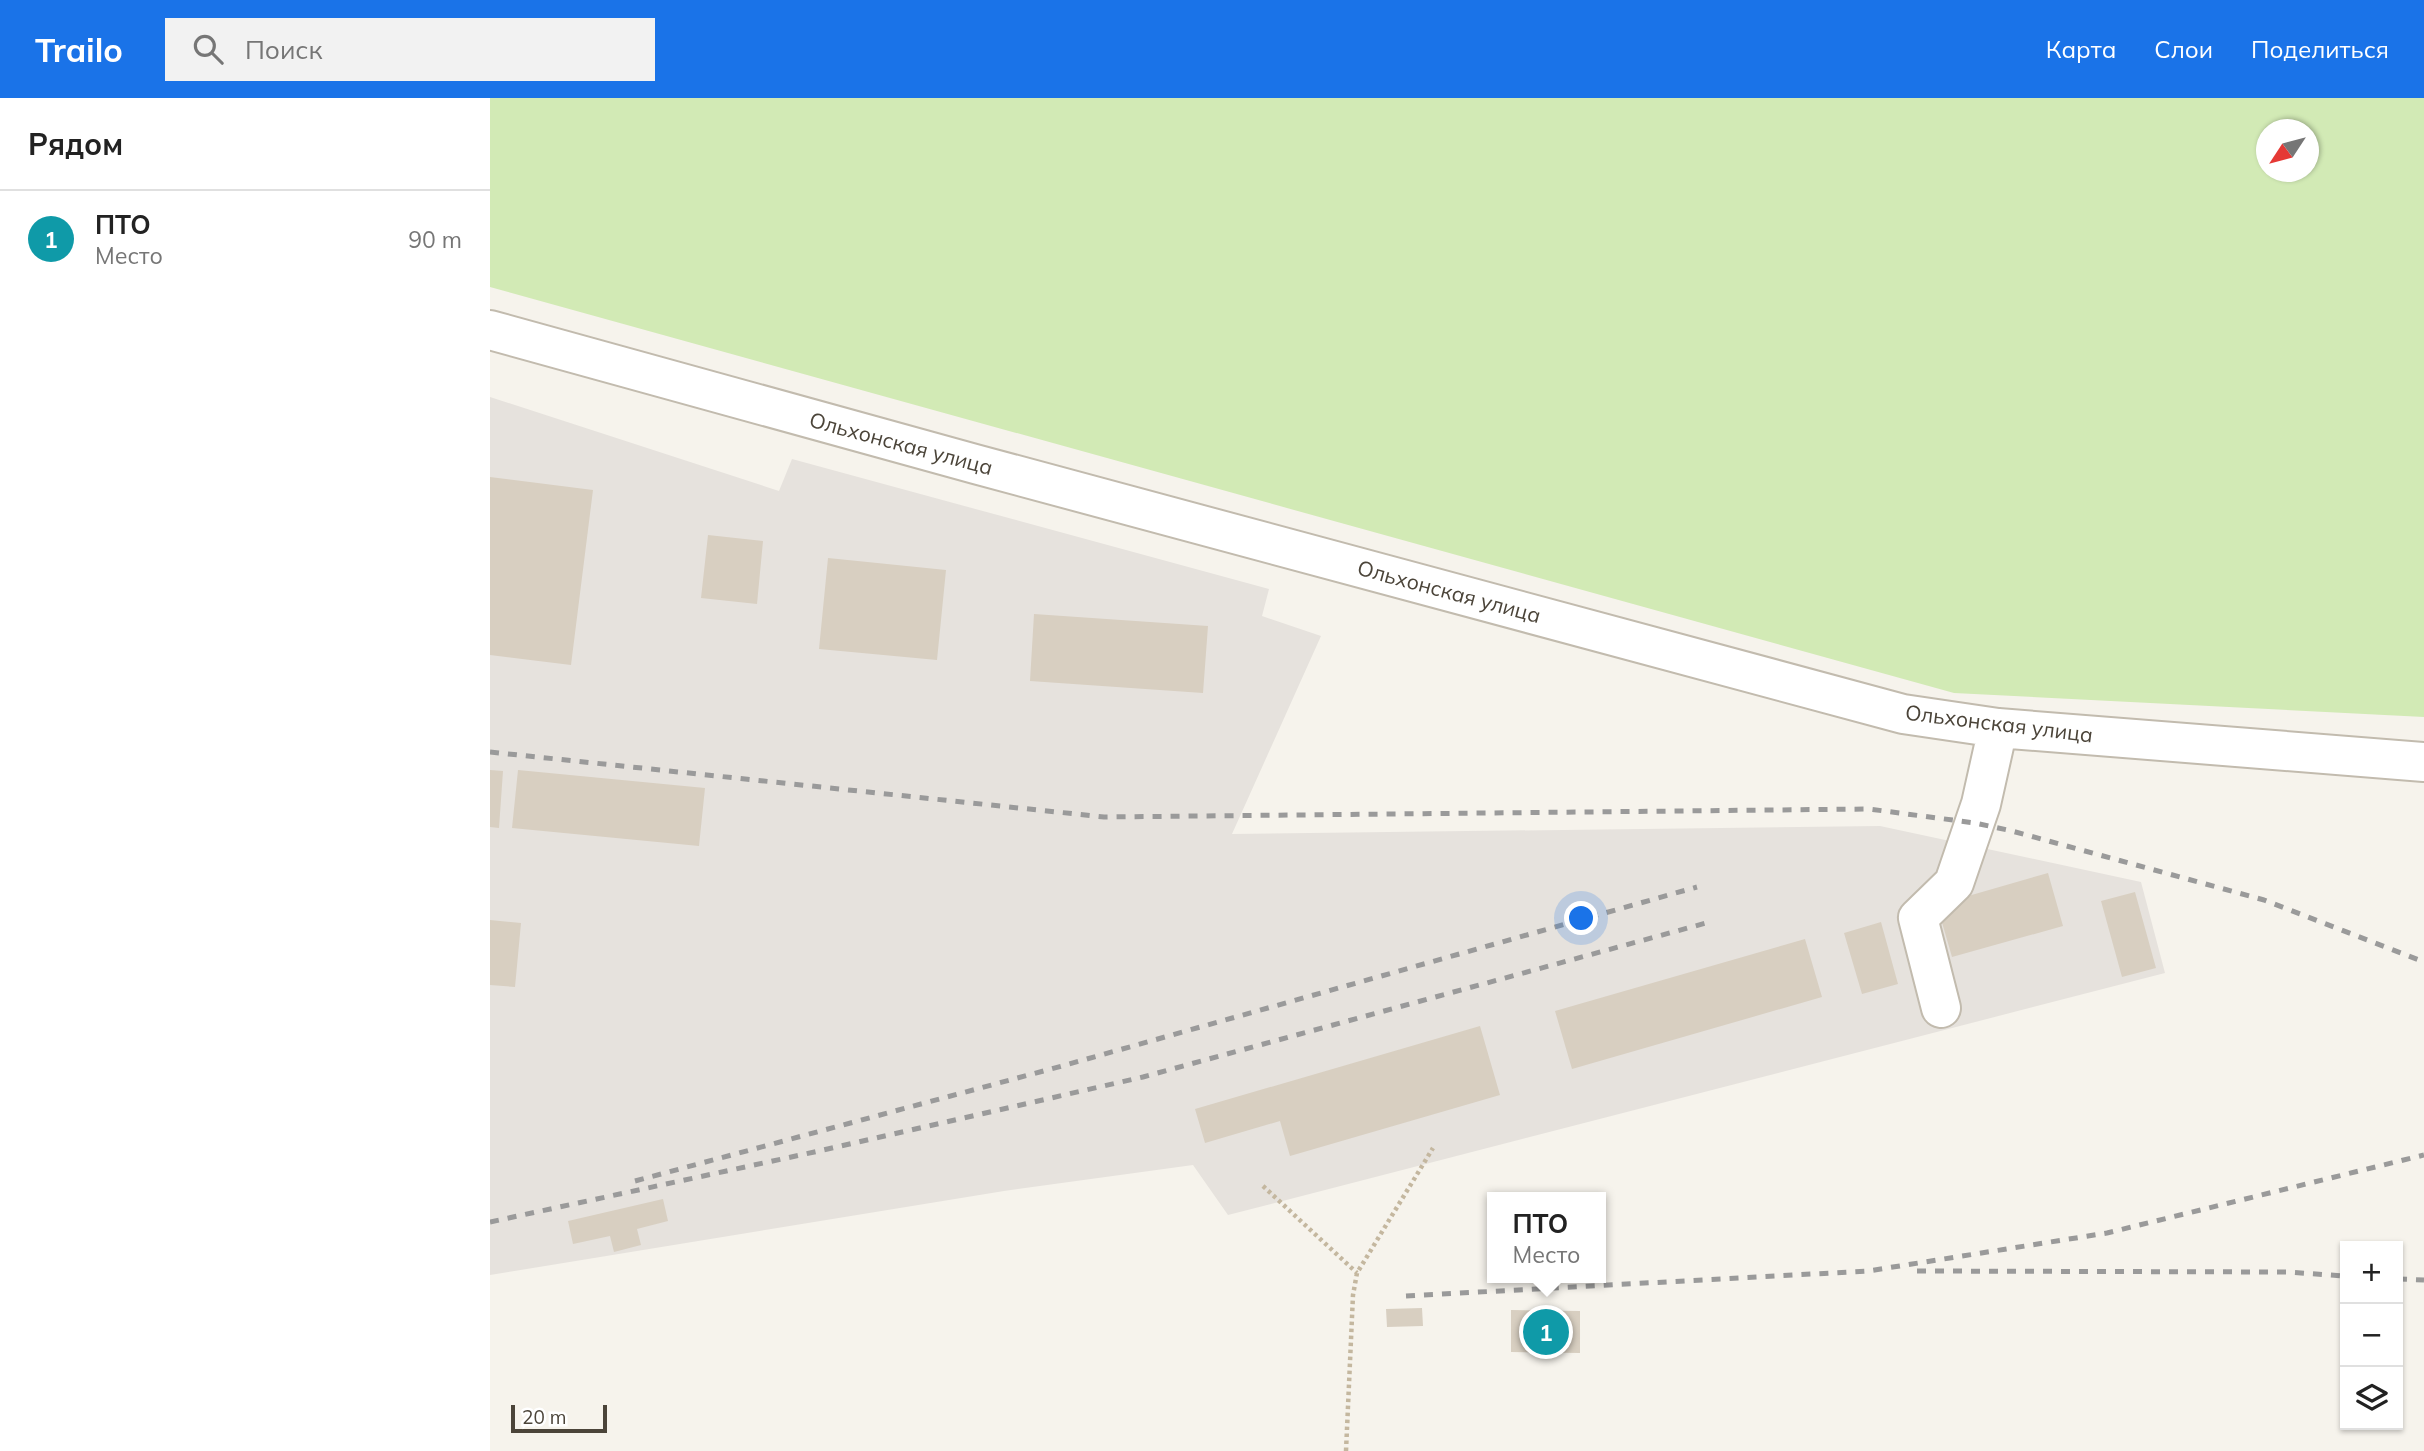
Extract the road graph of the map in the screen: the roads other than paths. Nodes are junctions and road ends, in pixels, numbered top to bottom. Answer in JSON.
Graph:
{"nodes":[{"id":1,"x":490,"y":330,"type":"edge"},
{"id":2,"x":1998,"y":728,"type":"junction"},
{"id":3,"x":2424,"y":762,"type":"edge"},
{"id":4,"x":1941,"y":1008,"type":"dead end"}],
"edges":[{"from":1,"to":2,"type":"street","name":"Ольхонская улица"},
{"from":2,"to":3,"type":"street","name":"Ольхонская улица"},
{"from":2,"to":4,"type":"street"}]}
